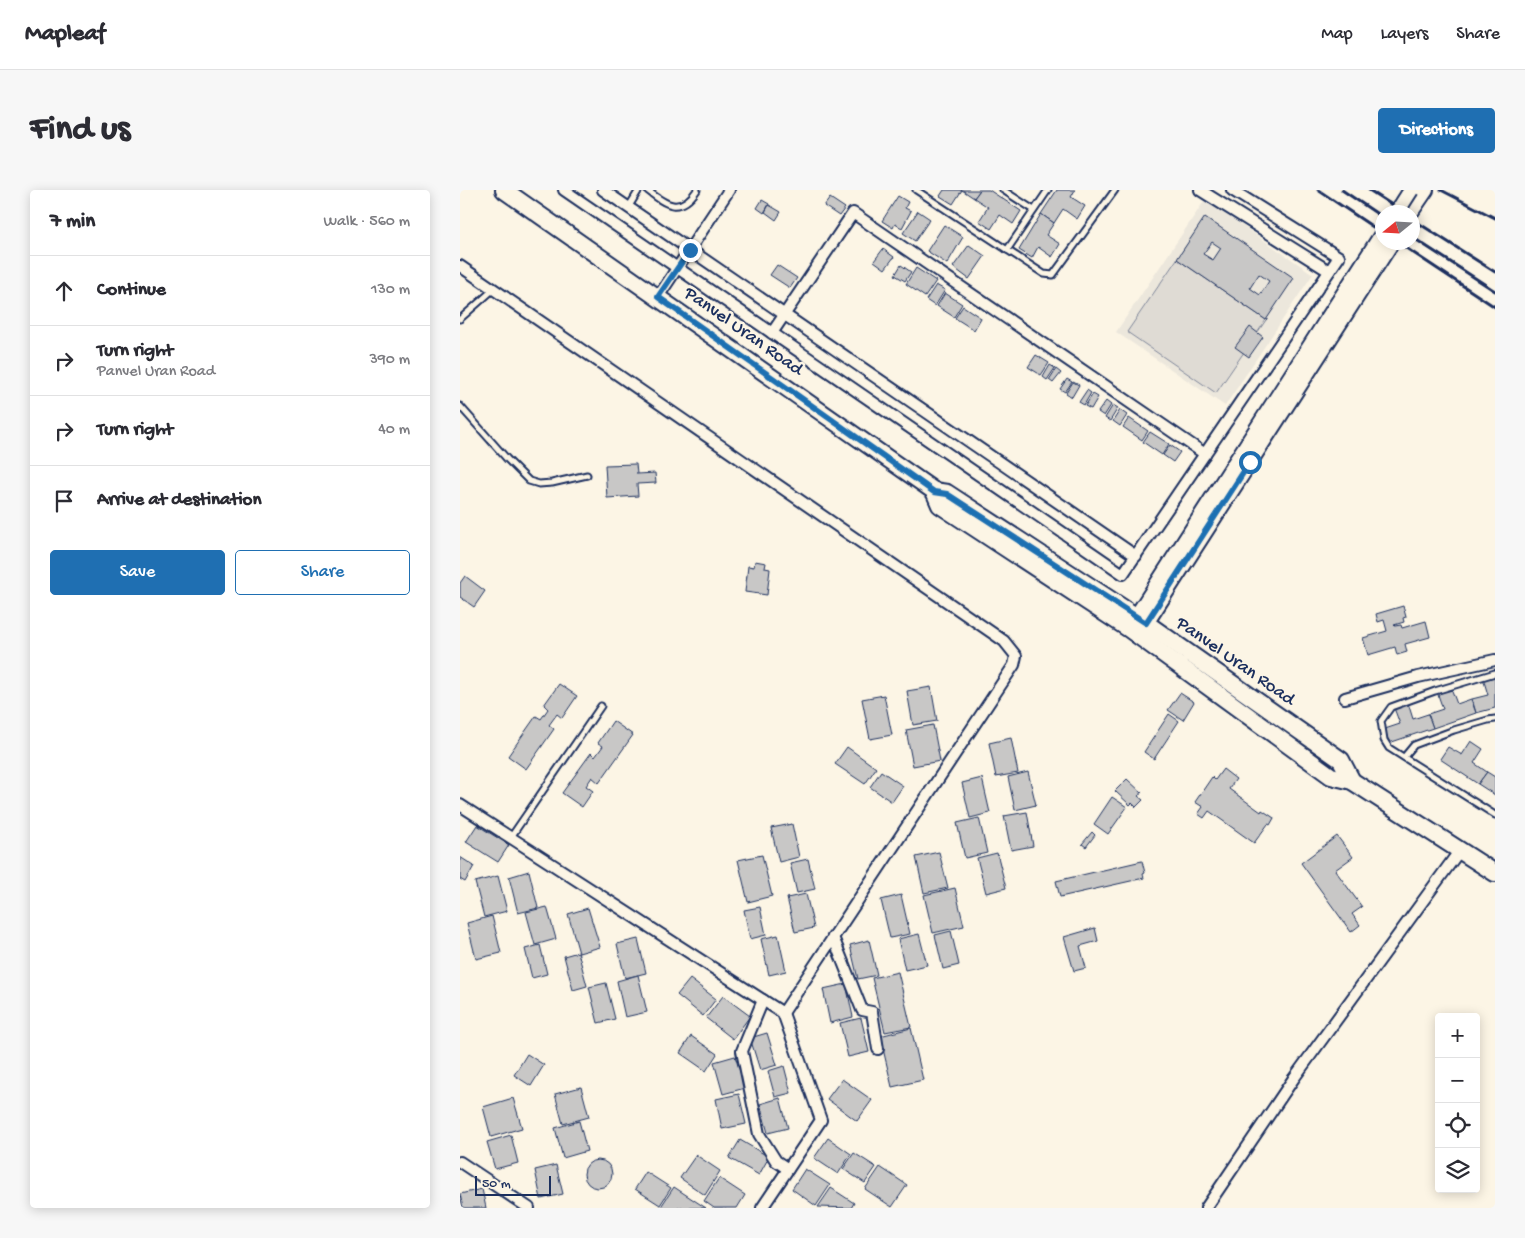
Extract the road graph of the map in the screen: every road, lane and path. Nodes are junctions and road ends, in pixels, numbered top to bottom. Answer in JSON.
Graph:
{"nodes":[{"id":1,"x":504,"y":190,"type":"edge"},
{"id":2,"x":564,"y":190,"type":"edge"},
{"id":3,"x":603,"y":190,"type":"edge"},
{"id":4,"x":639,"y":190,"type":"edge"},
{"id":5,"x":647,"y":190,"type":"edge"},
{"id":6,"x":697,"y":190,"type":"edge"},
{"id":7,"x":729,"y":190,"type":"edge"},
{"id":8,"x":916,"y":190,"type":"edge"},
{"id":9,"x":1003,"y":190,"type":"edge"},
{"id":10,"x":1048,"y":190,"type":"edge"},
{"id":11,"x":1115,"y":190,"type":"edge"},
{"id":12,"x":1200,"y":190,"type":"edge"},
{"id":13,"x":1232,"y":190,"type":"edge"},
{"id":14,"x":1411,"y":190,"type":"edge"},
{"id":15,"x":1426,"y":190,"type":"edge"},
{"id":16,"x":923,"y":192,"type":"edge"},
{"id":17,"x":1401,"y":205,"type":"edge"},
{"id":18,"x":1416,"y":205,"type":"edge"},
{"id":19,"x":628,"y":208,"type":"junction"},
{"id":20,"x":1034,"y":210,"type":"junction"},
{"id":21,"x":1375,"y":245,"type":"edge"},
{"id":22,"x":690,"y":250,"type":"junction"},
{"id":23,"x":1007,"y":250,"type":"junction"},
{"id":24,"x":1387,"y":250,"type":"edge"},
{"id":25,"x":460,"y":266,"type":"edge"},
{"id":26,"x":678,"y":268,"type":"junction"},
{"id":27,"x":1329,"y":271,"type":"junction"},
{"id":28,"x":494,"y":289,"type":"junction"},
{"id":29,"x":658,"y":297,"type":"junction"},
{"id":30,"x":784,"y":315,"type":"junction"},
{"id":31,"x":460,"y":319,"type":"edge"},
{"id":32,"x":772,"y":333,"type":"junction"},
{"id":33,"x":460,"y":406,"type":"edge"},
{"id":34,"x":1205,"y":454,"type":"junction"},
{"id":35,"x":1245,"y":458,"type":"junction"},
{"id":36,"x":587,"y":475,"type":"dead end"},
{"id":37,"x":1136,"y":556,"type":"junction"},
{"id":38,"x":1137,"y":626,"type":"junction"},
{"id":39,"x":1495,"y":660,"type":"edge"},
{"id":40,"x":1495,"y":673,"type":"edge"},
{"id":41,"x":1345,"y":698,"type":"dead end"},
{"id":42,"x":601,"y":706,"type":"dead end"},
{"id":43,"x":1495,"y":719,"type":"edge"},
{"id":44,"x":1404,"y":757,"type":"junction"},
{"id":45,"x":460,"y":805,"type":"edge"},
{"id":46,"x":1495,"y":815,"type":"edge"},
{"id":47,"x":510,"y":838,"type":"junction"},
{"id":48,"x":1460,"y":850,"type":"junction"},
{"id":49,"x":1495,"y":873,"type":"edge"},
{"id":50,"x":833,"y":938,"type":"junction"},
{"id":51,"x":763,"y":1000,"type":"junction"},
{"id":52,"x":783,"y":1013,"type":"junction"},
{"id":53,"x":878,"y":1049,"type":"dead end"},
{"id":54,"x":460,"y":1162,"type":"edge"},
{"id":55,"x":788,"y":1169,"type":"junction"},
{"id":56,"x":529,"y":1208,"type":"edge"},
{"id":57,"x":762,"y":1208,"type":"edge"},
{"id":58,"x":1206,"y":1208,"type":"edge"}],
"edges":[{"from":1,"to":29,"type":"main road","name":"Panvel Uran Road"},
{"from":2,"to":26,"type":"street"},
{"from":3,"to":19,"type":"street"},
{"from":4,"to":19,"type":"lane"},
{"from":5,"to":6,"type":"lane"},
{"from":7,"to":22,"type":"street"},
{"from":8,"to":16,"type":"lane"},
{"from":9,"to":20,"type":"lane"},
{"from":10,"to":20,"type":"lane"},
{"from":11,"to":23,"type":"lane"},
{"from":12,"to":27,"type":"street"},
{"from":13,"to":27,"type":"street"},
{"from":14,"to":17,"type":"main road","bridge":true},
{"from":15,"to":18,"type":"main road"},
{"from":16,"to":23,"type":"lane"},
{"from":19,"to":22,"type":"street"},
{"from":20,"to":23,"type":"lane"},
{"from":21,"to":35,"type":"main road"},
{"from":22,"to":26,"type":"street"},
{"from":22,"to":30,"type":"street"},
{"from":24,"to":35,"type":"main road"},
{"from":25,"to":28,"type":"street"},
{"from":26,"to":29,"type":"street"},
{"from":26,"to":32,"type":"street"},
{"from":27,"to":34,"type":"street"},
{"from":28,"to":31,"type":"lane"},
{"from":28,"to":50,"type":"street"},
{"from":29,"to":38,"type":"main road","name":"Panvel Uran Road"},
{"from":30,"to":32,"type":"street"},
{"from":30,"to":34,"type":"street"},
{"from":30,"to":37,"type":"street"},
{"from":32,"to":37,"type":"street"},
{"from":33,"to":36,"type":"lane"},
{"from":34,"to":37,"type":"street"},
{"from":35,"to":38,"type":"main road"},
{"from":38,"to":48,"type":"main road","name":"Panvel Uran Road"},
{"from":39,"to":41,"type":"street"},
{"from":40,"to":44,"type":"lane"},
{"from":42,"to":47,"type":"lane"},
{"from":43,"to":44,"type":"lane"},
{"from":44,"to":46,"type":"lane"},
{"from":45,"to":47,"type":"street"},
{"from":47,"to":51,"type":"street"},
{"from":48,"to":49,"type":"main road","name":"Panvel Uran Road"},
{"from":48,"to":58,"type":"street"},
{"from":50,"to":52,"type":"street"},
{"from":50,"to":53,"type":"street"},
{"from":51,"to":52,"type":"street"},
{"from":51,"to":55,"type":"street"},
{"from":52,"to":55,"type":"street"},
{"from":54,"to":56,"type":"street"},
{"from":55,"to":57,"type":"street"}]}
